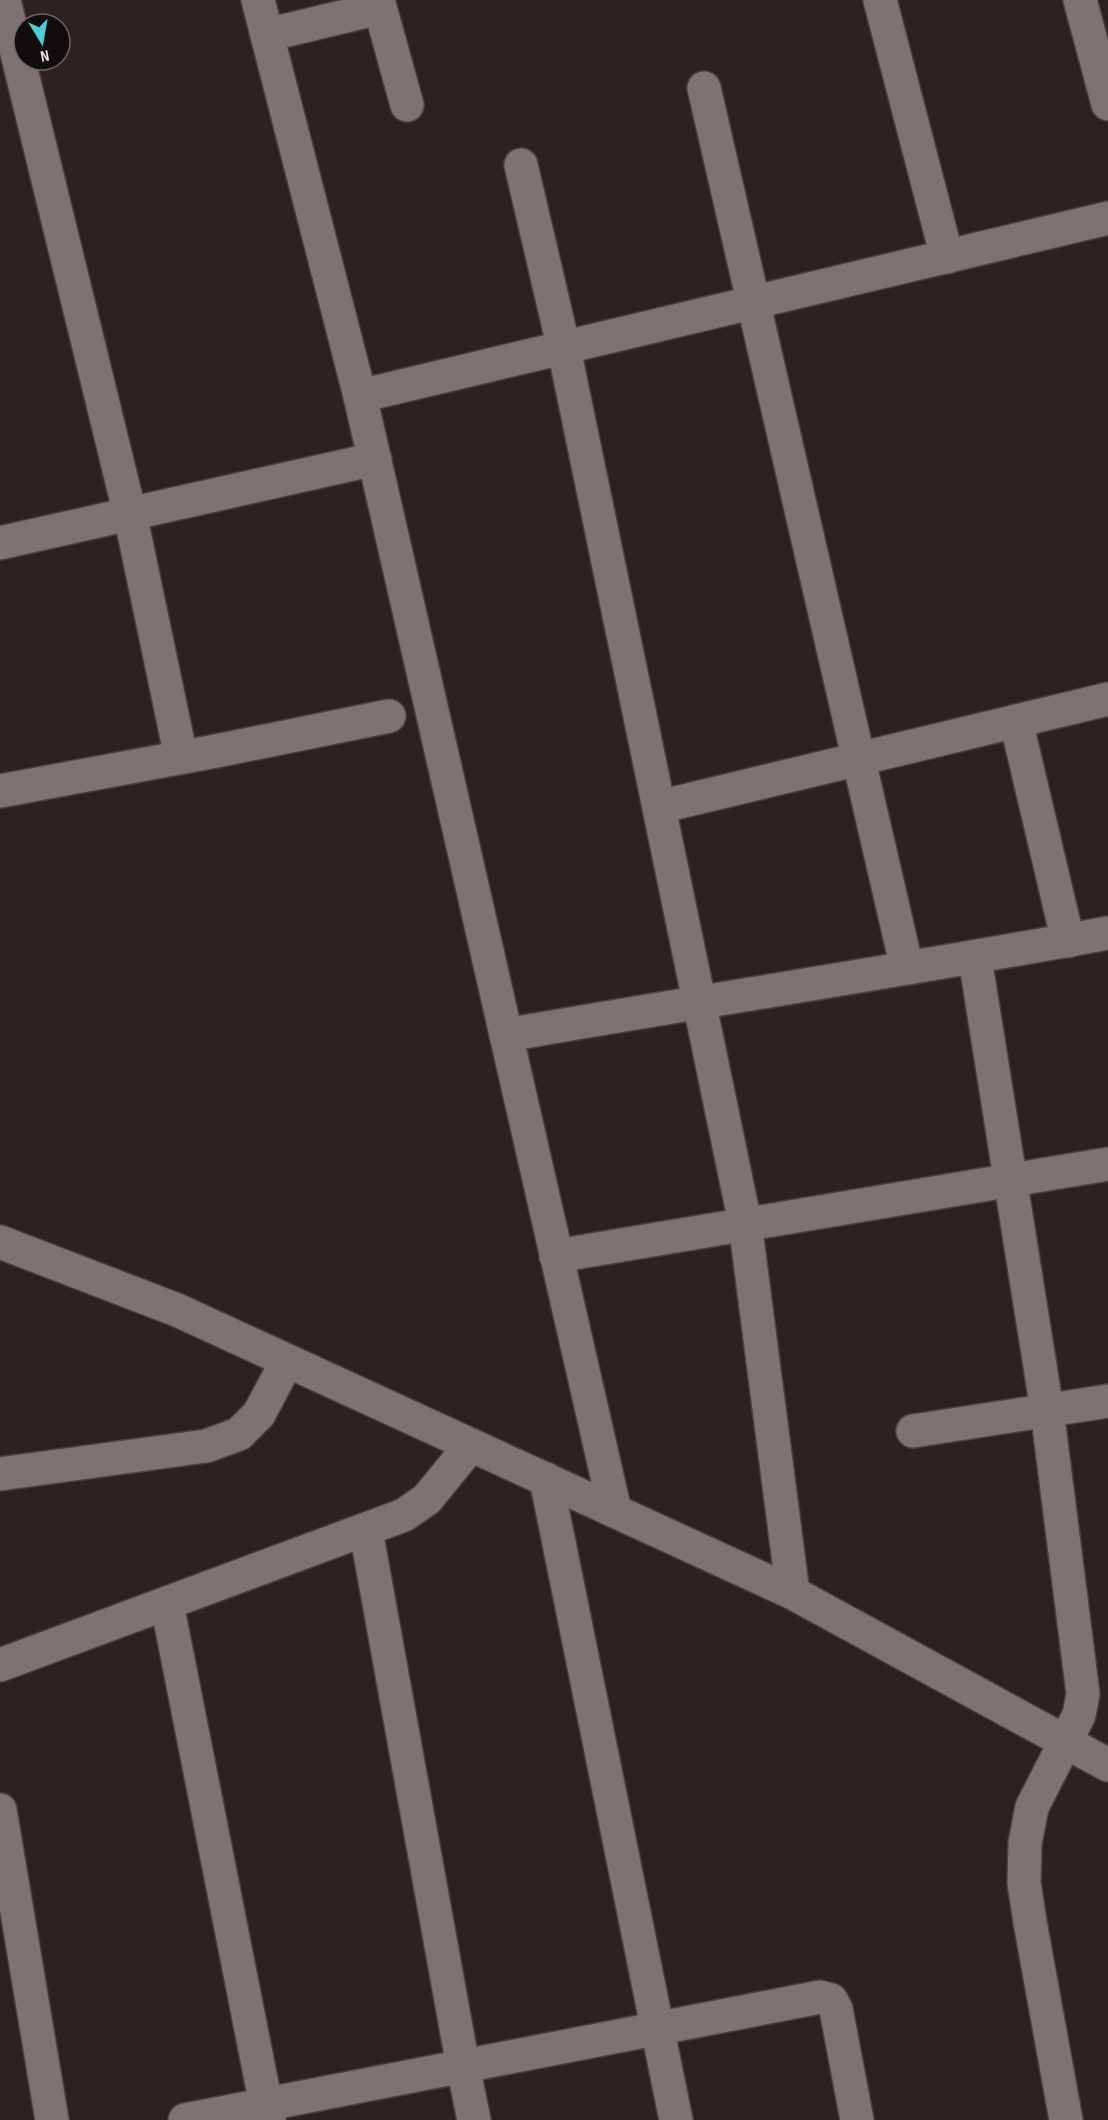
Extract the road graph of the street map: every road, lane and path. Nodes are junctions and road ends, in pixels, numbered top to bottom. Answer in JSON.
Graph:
{"nodes":[{"id":1,"x":4,"y":0,"type":"edge"},
{"id":2,"x":258,"y":0,"type":"edge"},
{"id":3,"x":880,"y":0,"type":"edge"},
{"id":4,"x":1080,"y":0,"type":"edge"},
{"id":5,"x":379,"y":4,"type":"edge"},
{"id":6,"x":267,"y":35,"type":"junction"},
{"id":7,"x":704,"y":88,"type":"dead end"},
{"id":8,"x":1108,"y":104,"type":"edge"},
{"id":9,"x":407,"y":105,"type":"dead end"},
{"id":10,"x":521,"y":165,"type":"dead end"},
{"id":11,"x":1108,"y":218,"type":"edge"},
{"id":12,"x":947,"y":257,"type":"junction"},
{"id":13,"x":755,"y":302,"type":"junction"},
{"id":14,"x":564,"y":349,"type":"junction"},
{"id":15,"x":360,"y":396,"type":"junction"},
{"id":16,"x":375,"y":459,"type":"junction"},
{"id":17,"x":130,"y":514,"type":"junction"},
{"id":18,"x":0,"y":543,"type":"edge"},
{"id":19,"x":1108,"y":699,"type":"edge"},
{"id":20,"x":389,"y":716,"type":"dead end"},
{"id":21,"x":1016,"y":721,"type":"junction"},
{"id":22,"x":181,"y":757,"type":"junction"},
{"id":23,"x":858,"y":759,"type":"junction"},
{"id":24,"x":0,"y":791,"type":"edge"},
{"id":25,"x":659,"y":807,"type":"junction"},
{"id":26,"x":1108,"y":933,"type":"edge"},
{"id":27,"x":1068,"y":941,"type":"junction"},
{"id":28,"x":975,"y":957,"type":"junction"},
{"id":29,"x":907,"y":968,"type":"junction"},
{"id":30,"x":699,"y":1001,"type":"junction"},
{"id":31,"x":506,"y":1035,"type":"junction"},
{"id":32,"x":1108,"y":1164,"type":"edge"},
{"id":33,"x":1012,"y":1180,"type":"junction"},
{"id":34,"x":745,"y":1223,"type":"junction"},
{"id":35,"x":0,"y":1242,"type":"edge"},
{"id":36,"x":556,"y":1256,"type":"junction"},
{"id":37,"x":287,"y":1361,"type":"junction"},
{"id":38,"x":1108,"y":1401,"type":"edge"},
{"id":39,"x":1047,"y":1410,"type":"junction"},
{"id":40,"x":913,"y":1431,"type":"dead end"},
{"id":41,"x":471,"y":1445,"type":"junction"},
{"id":42,"x":0,"y":1474,"type":"edge"},
{"id":43,"x":546,"y":1479,"type":"junction"},
{"id":44,"x":615,"y":1511,"type":"junction"},
{"id":45,"x":366,"y":1531,"type":"junction"},
{"id":46,"x":793,"y":1593,"type":"junction"},
{"id":47,"x":167,"y":1604,"type":"junction"},
{"id":48,"x":0,"y":1665,"type":"edge"},
{"id":49,"x":1065,"y":1741,"type":"junction"},
{"id":50,"x":1108,"y":1765,"type":"edge"},
{"id":51,"x":0,"y":1810,"type":"edge"},
{"id":52,"x":657,"y":2028,"type":"junction"},
{"id":53,"x":463,"y":2066,"type":"junction"},
{"id":54,"x":268,"y":2112,"type":"edge"},
{"id":55,"x":52,"y":2120,"type":"edge"},
{"id":56,"x":185,"y":2120,"type":"edge"},
{"id":57,"x":474,"y":2120,"type":"edge"},
{"id":58,"x":676,"y":2120,"type":"edge"},
{"id":59,"x":857,"y":2120,"type":"edge"},
{"id":60,"x":1066,"y":2120,"type":"edge"}],
"edges":[{"from":1,"to":17,"type":"street"},
{"from":2,"to":6,"type":"street"},
{"from":3,"to":12,"type":"street"},
{"from":4,"to":8,"type":"street"},
{"from":5,"to":6,"type":"street"},
{"from":5,"to":9,"type":"street"},
{"from":6,"to":15,"type":"street"},
{"from":7,"to":13,"type":"street"},
{"from":10,"to":14,"type":"street"},
{"from":11,"to":12,"type":"street"},
{"from":12,"to":13,"type":"street"},
{"from":13,"to":14,"type":"street"},
{"from":13,"to":23,"type":"street"},
{"from":14,"to":15,"type":"street"},
{"from":14,"to":25,"type":"street"},
{"from":15,"to":16,"type":"street"},
{"from":16,"to":17,"type":"street"},
{"from":16,"to":31,"type":"street"},
{"from":17,"to":18,"type":"street"},
{"from":17,"to":22,"type":"street"},
{"from":19,"to":21,"type":"street"},
{"from":20,"to":22,"type":"street"},
{"from":21,"to":23,"type":"street"},
{"from":21,"to":27,"type":"street"},
{"from":22,"to":24,"type":"street"},
{"from":23,"to":25,"type":"street"},
{"from":23,"to":29,"type":"street"},
{"from":25,"to":30,"type":"street"},
{"from":26,"to":27,"type":"street"},
{"from":27,"to":28,"type":"street"},
{"from":28,"to":29,"type":"street"},
{"from":28,"to":33,"type":"street"},
{"from":29,"to":30,"type":"street"},
{"from":30,"to":31,"type":"street"},
{"from":30,"to":34,"type":"street"},
{"from":31,"to":36,"type":"street"},
{"from":32,"to":33,"type":"street"},
{"from":33,"to":34,"type":"street"},
{"from":33,"to":39,"type":"street"},
{"from":34,"to":36,"type":"street"},
{"from":34,"to":46,"type":"street"},
{"from":35,"to":37,"type":"street"},
{"from":36,"to":44,"type":"street"},
{"from":37,"to":41,"type":"street"},
{"from":37,"to":42,"type":"street"},
{"from":38,"to":39,"type":"street"},
{"from":39,"to":40,"type":"street"},
{"from":39,"to":49,"type":"street"},
{"from":41,"to":43,"type":"street"},
{"from":41,"to":45,"type":"street"},
{"from":43,"to":44,"type":"street"},
{"from":43,"to":52,"type":"street"},
{"from":44,"to":46,"type":"street"},
{"from":45,"to":47,"type":"street"},
{"from":45,"to":53,"type":"street"},
{"from":46,"to":49,"type":"street"},
{"from":47,"to":48,"type":"street"},
{"from":47,"to":54,"type":"street"},
{"from":49,"to":50,"type":"street"},
{"from":49,"to":60,"type":"street"},
{"from":51,"to":55,"type":"street"},
{"from":52,"to":53,"type":"street"},
{"from":52,"to":58,"type":"street"},
{"from":52,"to":59,"type":"street"},
{"from":53,"to":54,"type":"street"},
{"from":53,"to":57,"type":"street"},
{"from":54,"to":56,"type":"street"}]}
